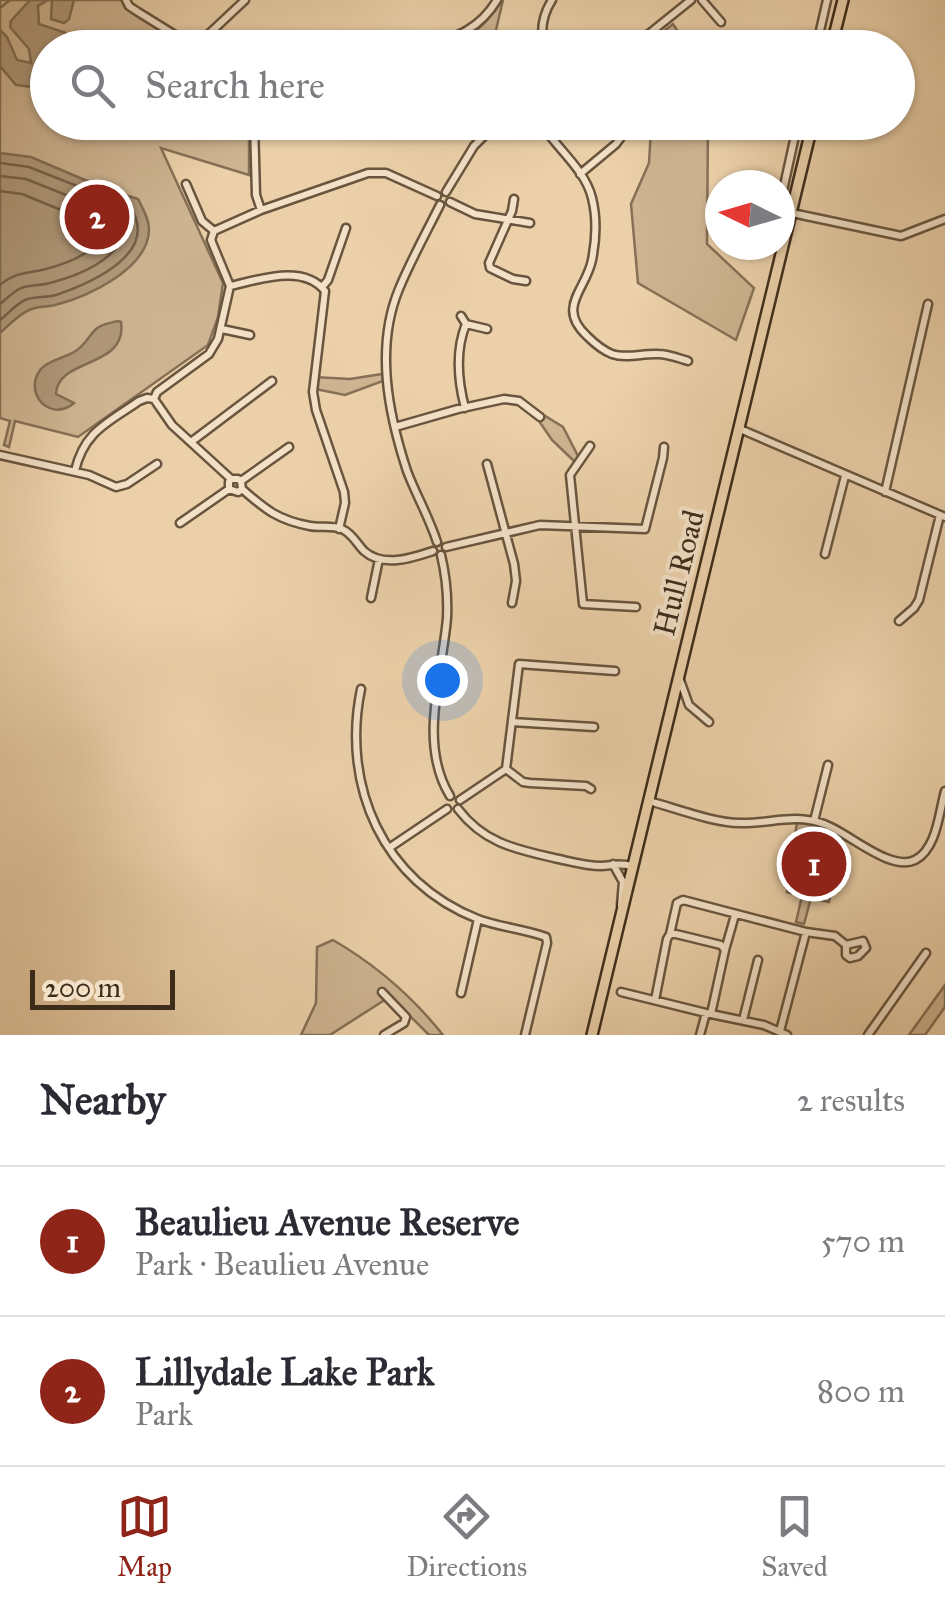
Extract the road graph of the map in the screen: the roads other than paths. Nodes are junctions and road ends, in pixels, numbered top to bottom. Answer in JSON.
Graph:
{"nodes":[{"id":1,"x":126,"y":0,"type":"edge"},
{"id":2,"x":245,"y":0,"type":"edge"},
{"id":3,"x":498,"y":0,"type":"edge"},
{"id":4,"x":552,"y":0,"type":"edge"},
{"id":5,"x":691,"y":0,"type":"edge"},
{"id":6,"x":702,"y":0,"type":"edge"},
{"id":7,"x":827,"y":0,"type":"edge"},
{"id":8,"x":843,"y":0,"type":"edge"},
{"id":9,"x":721,"y":22,"type":"dead end"},
{"id":10,"x":167,"y":30,"type":"edge"},
{"id":11,"x":213,"y":30,"type":"edge"},
{"id":12,"x":470,"y":30,"type":"edge"},
{"id":13,"x":542,"y":30,"type":"edge"},
{"id":14,"x":655,"y":30,"type":"edge"},
{"id":15,"x":820,"y":30,"type":"edge"},
{"id":16,"x":836,"y":30,"type":"edge"},
{"id":17,"x":254,"y":140,"type":"edge"},
{"id":18,"x":480,"y":140,"type":"edge"},
{"id":19,"x":551,"y":140,"type":"edge"},
{"id":20,"x":619,"y":140,"type":"edge"},
{"id":21,"x":794,"y":140,"type":"edge"},
{"id":22,"x":810,"y":140,"type":"edge"},
{"id":23,"x":787,"y":170,"type":"edge"},
{"id":24,"x":580,"y":174,"type":"junction"},
{"id":25,"x":186,"y":184,"type":"dead end"},
{"id":26,"x":446,"y":192,"type":"junction"},
{"id":27,"x":437,"y":196,"type":"junction"},
{"id":28,"x":514,"y":200,"type":"dead end"},
{"id":29,"x":795,"y":201,"type":"edge"},
{"id":30,"x":450,"y":202,"type":"junction"},
{"id":31,"x":440,"y":205,"type":"junction"},
{"id":32,"x":262,"y":210,"type":"junction"},
{"id":33,"x":795,"y":214,"type":"edge"},
{"id":34,"x":945,"y":219,"type":"edge"},
{"id":35,"x":508,"y":220,"type":"junction"},
{"id":36,"x":530,"y":223,"type":"dead end"},
{"id":37,"x":346,"y":228,"type":"dead end"},
{"id":38,"x":214,"y":231,"type":"junction"},
{"id":39,"x":781,"y":260,"type":"edge"},
{"id":40,"x":526,"y":281,"type":"dead end"},
{"id":41,"x":230,"y":286,"type":"junction"},
{"id":42,"x":322,"y":286,"type":"junction"},
{"id":43,"x":928,"y":304,"type":"dead end"},
{"id":44,"x":461,"y":316,"type":"dead end"},
{"id":45,"x":466,"y":324,"type":"junction"},
{"id":46,"x":222,"y":328,"type":"junction"},
{"id":47,"x":487,"y":329,"type":"dead end"},
{"id":48,"x":253,"y":335,"type":"dead end"},
{"id":49,"x":688,"y":361,"type":"dead end"},
{"id":50,"x":272,"y":381,"type":"dead end"},
{"id":51,"x":154,"y":399,"type":"junction"},
{"id":52,"x":464,"y":408,"type":"junction"},
{"id":53,"x":540,"y":417,"type":"dead end"},
{"id":54,"x":395,"y":427,"type":"junction"},
{"id":55,"x":740,"y":429,"type":"junction"},
{"id":56,"x":191,"y":442,"type":"junction"},
{"id":57,"x":590,"y":446,"type":"dead end"},
{"id":58,"x":288,"y":447,"type":"dead end"},
{"id":59,"x":664,"y":447,"type":"dead end"},
{"id":60,"x":0,"y":454,"type":"edge"},
{"id":61,"x":157,"y":464,"type":"dead end"},
{"id":62,"x":487,"y":464,"type":"dead end"},
{"id":63,"x":75,"y":471,"type":"junction"},
{"id":64,"x":845,"y":476,"type":"junction"},
{"id":65,"x":231,"y":479,"type":"junction"},
{"id":66,"x":241,"y":485,"type":"junction"},
{"id":67,"x":229,"y":489,"type":"junction"},
{"id":68,"x":884,"y":492,"type":"junction"},
{"id":69,"x":942,"y":516,"type":"edge"},
{"id":70,"x":180,"y":523,"type":"dead end"},
{"id":71,"x":575,"y":526,"type":"junction"},
{"id":72,"x":339,"y":528,"type":"junction"},
{"id":73,"x":506,"y":532,"type":"junction"},
{"id":74,"x":438,"y":542,"type":"junction"},
{"id":75,"x":446,"y":547,"type":"junction"},
{"id":76,"x":433,"y":551,"type":"junction"},
{"id":77,"x":825,"y":554,"type":"dead end"},
{"id":78,"x":441,"y":556,"type":"junction"},
{"id":79,"x":379,"y":559,"type":"junction"},
{"id":80,"x":372,"y":598,"type":"dead end"},
{"id":81,"x":512,"y":603,"type":"dead end"},
{"id":82,"x":636,"y":607,"type":"dead end"},
{"id":83,"x":899,"y":621,"type":"dead end"},
{"id":84,"x":615,"y":672,"type":"dead end"},
{"id":85,"x":679,"y":679,"type":"junction"},
{"id":86,"x":361,"y":689,"type":"dead end"},
{"id":87,"x":512,"y":722,"type":"junction"},
{"id":88,"x":710,"y":722,"type":"dead end"},
{"id":89,"x":594,"y":727,"type":"dead end"},
{"id":90,"x":828,"y":765,"type":"dead end"},
{"id":91,"x":506,"y":769,"type":"junction"},
{"id":92,"x":591,"y":789,"type":"dead end"},
{"id":93,"x":945,"y":790,"type":"edge"},
{"id":94,"x":450,"y":796,"type":"junction"},
{"id":95,"x":649,"y":801,"type":"junction"},
{"id":96,"x":459,"y":805,"type":"junction"},
{"id":97,"x":448,"y":809,"type":"junction"},
{"id":98,"x":814,"y":821,"type":"junction"},
{"id":99,"x":389,"y":848,"type":"junction"},
{"id":100,"x":612,"y":864,"type":"junction"},
{"id":101,"x":632,"y":866,"type":"junction"},
{"id":102,"x":621,"y":906,"type":"junction"},
{"id":103,"x":735,"y":915,"type":"junction"},
{"id":104,"x":478,"y":919,"type":"junction"},
{"id":105,"x":806,"y":932,"type":"junction"},
{"id":106,"x":670,"y":934,"type":"junction"},
{"id":107,"x":846,"y":945,"type":"dead end"},
{"id":108,"x":725,"y":950,"type":"junction"},
{"id":109,"x":926,"y":952,"type":"dead end"},
{"id":110,"x":758,"y":960,"type":"dead end"},
{"id":111,"x":382,"y":992,"type":"dead end"},
{"id":112,"x":621,"y":992,"type":"dead end"},
{"id":113,"x":461,"y":994,"type":"dead end"},
{"id":114,"x":655,"y":1000,"type":"junction"},
{"id":115,"x":708,"y":1014,"type":"junction"},
{"id":116,"x":743,"y":1020,"type":"junction"},
{"id":117,"x":784,"y":1033,"type":"edge"},
{"id":118,"x":384,"y":1035,"type":"edge"},
{"id":119,"x":525,"y":1035,"type":"edge"},
{"id":120,"x":592,"y":1035,"type":"edge"},
{"id":121,"x":700,"y":1035,"type":"edge"},
{"id":122,"x":868,"y":1035,"type":"edge"}],
"edges":[{"from":1,"to":10,"type":"street"},
{"from":2,"to":11,"type":"street"},
{"from":3,"to":12,"type":"street"},
{"from":4,"to":13,"type":"street"},
{"from":5,"to":14,"type":"street"},
{"from":6,"to":9,"type":"street"},
{"from":7,"to":15,"type":"street"},
{"from":8,"to":16,"type":"main road"},
{"from":17,"to":32,"type":"street"},
{"from":18,"to":26,"type":"street"},
{"from":19,"to":24,"type":"street"},
{"from":20,"to":24,"type":"street"},
{"from":21,"to":23,"type":"street"},
{"from":22,"to":29,"type":"main road","name":"Hull Road"},
{"from":24,"to":49,"type":"street"},
{"from":25,"to":38,"type":"street"},
{"from":26,"to":27,"type":"street"},
{"from":26,"to":30,"type":"street"},
{"from":27,"to":31,"type":"street"},
{"from":27,"to":32,"type":"street"},
{"from":28,"to":35,"type":"street"},
{"from":30,"to":31,"type":"street"},
{"from":30,"to":35,"type":"street"},
{"from":31,"to":54,"type":"street"},
{"from":32,"to":38,"type":"street"},
{"from":33,"to":34,"type":"street"},
{"from":35,"to":36,"type":"street"},
{"from":35,"to":40,"type":"street"},
{"from":37,"to":42,"type":"street"},
{"from":38,"to":41,"type":"street"},
{"from":39,"to":55,"type":"main road","name":"Hull Road"},
{"from":41,"to":42,"type":"street"},
{"from":41,"to":46,"type":"street"},
{"from":42,"to":72,"type":"street"},
{"from":43,"to":68,"type":"street"},
{"from":44,"to":45,"type":"street"},
{"from":45,"to":47,"type":"street"},
{"from":45,"to":52,"type":"street"},
{"from":46,"to":48,"type":"street"},
{"from":46,"to":51,"type":"street"},
{"from":50,"to":56,"type":"street"},
{"from":51,"to":56,"type":"street"},
{"from":51,"to":63,"type":"street"},
{"from":52,"to":53,"type":"street"},
{"from":52,"to":54,"type":"street"},
{"from":54,"to":74,"type":"street"},
{"from":55,"to":64,"type":"street"},
{"from":55,"to":85,"type":"main road","name":"Hull Road"},
{"from":56,"to":65,"type":"street"},
{"from":57,"to":71,"type":"street"},
{"from":58,"to":66,"type":"street"},
{"from":59,"to":71,"type":"street"},
{"from":60,"to":63,"type":"street"},
{"from":61,"to":63,"type":"street"},
{"from":62,"to":73,"type":"street"},
{"from":64,"to":68,"type":"street"},
{"from":64,"to":77,"type":"street"},
{"from":65,"to":66,"type":"street"},
{"from":65,"to":67,"type":"street"},
{"from":66,"to":67,"type":"street"},
{"from":66,"to":72,"type":"street"},
{"from":67,"to":70,"type":"street"},
{"from":68,"to":69,"type":"street"},
{"from":69,"to":83,"type":"street"},
{"from":71,"to":73,"type":"street"},
{"from":71,"to":82,"type":"street"},
{"from":72,"to":79,"type":"street"},
{"from":73,"to":75,"type":"street"},
{"from":73,"to":81,"type":"street"},
{"from":74,"to":75,"type":"street"},
{"from":74,"to":76,"type":"street"},
{"from":75,"to":78,"type":"street"},
{"from":76,"to":78,"type":"street"},
{"from":76,"to":79,"type":"street"},
{"from":78,"to":94,"type":"street"},
{"from":79,"to":80,"type":"street"},
{"from":84,"to":87,"type":"street"},
{"from":85,"to":88,"type":"street"},
{"from":85,"to":95,"type":"main road","name":"Hull Road"},
{"from":86,"to":99,"type":"street"},
{"from":87,"to":89,"type":"street"},
{"from":87,"to":91,"type":"street"},
{"from":90,"to":98,"type":"street"},
{"from":91,"to":92,"type":"street"},
{"from":91,"to":96,"type":"street"},
{"from":93,"to":98,"type":"street"},
{"from":94,"to":96,"type":"street"},
{"from":94,"to":97,"type":"street"},
{"from":95,"to":98,"type":"street"},
{"from":95,"to":101,"type":"main road","name":"Hull Road"},
{"from":96,"to":97,"type":"street"},
{"from":96,"to":100,"type":"street"},
{"from":97,"to":99,"type":"street"},
{"from":99,"to":104,"type":"street"},
{"from":100,"to":101,"type":"street"},
{"from":100,"to":102,"type":"street"},
{"from":101,"to":102,"type":"main road","name":"Hull Road"},
{"from":102,"to":120,"type":"main road","name":"Hull Road"},
{"from":103,"to":105,"type":"street"},
{"from":103,"to":106,"type":"street"},
{"from":103,"to":108,"type":"street"},
{"from":104,"to":113,"type":"street"},
{"from":104,"to":119,"type":"street"},
{"from":105,"to":107,"type":"street"},
{"from":105,"to":117,"type":"street"},
{"from":106,"to":108,"type":"street"},
{"from":106,"to":114,"type":"street"},
{"from":108,"to":115,"type":"street"},
{"from":109,"to":122,"type":"street"},
{"from":110,"to":116,"type":"street"},
{"from":111,"to":118,"type":"street"},
{"from":112,"to":114,"type":"street"},
{"from":114,"to":115,"type":"street"},
{"from":115,"to":116,"type":"street"},
{"from":115,"to":121,"type":"street"},
{"from":116,"to":117,"type":"street"}]}
